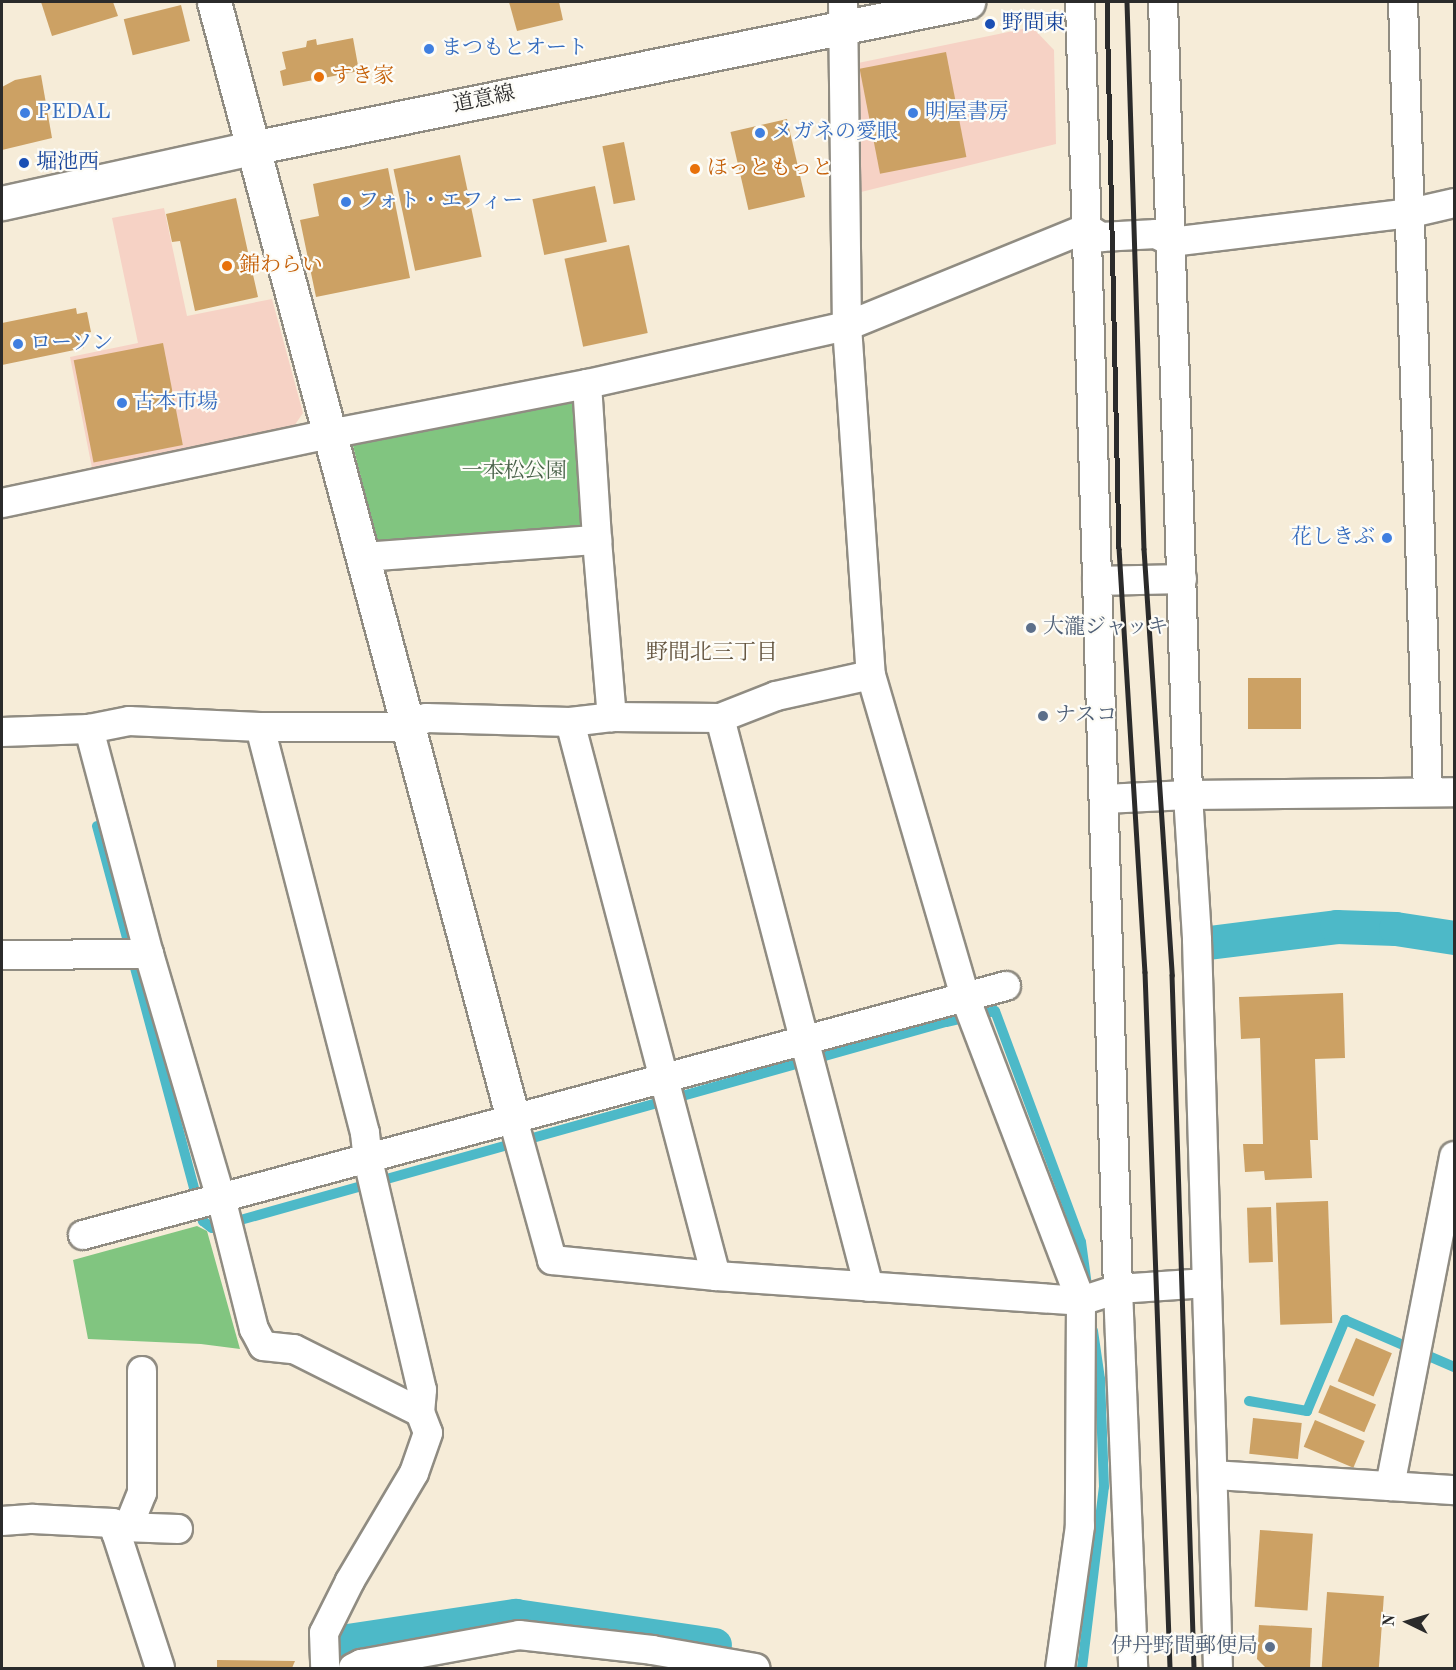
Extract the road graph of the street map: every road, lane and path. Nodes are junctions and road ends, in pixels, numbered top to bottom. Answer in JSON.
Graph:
{"nodes":[{"id":1,"x":214,"y":2,"type":"edge"},
{"id":2,"x":968,"y":2,"type":"edge"},
{"id":3,"x":1080,"y":2,"type":"edge"},
{"id":4,"x":1163,"y":2,"type":"edge"},
{"id":5,"x":1402,"y":2,"type":"edge"},
{"id":6,"x":843,"y":13,"type":"edge"},
{"id":7,"x":252,"y":148,"type":"junction"},
{"id":8,"x":2,"y":203,"type":"edge"},
{"id":9,"x":1455,"y":203,"type":"edge"},
{"id":10,"x":1411,"y":213,"type":"junction"},
{"id":11,"x":1087,"y":228,"type":"junction"},
{"id":12,"x":1172,"y":242,"type":"junction"},
{"id":13,"x":847,"y":327,"type":"junction"},
{"id":14,"x":587,"y":384,"type":"junction"},
{"id":15,"x":329,"y":434,"type":"junction"},
{"id":16,"x":2,"y":503,"type":"edge"},
{"id":17,"x":597,"y":540,"type":"junction"},
{"id":18,"x":364,"y":557,"type":"junction"},
{"id":19,"x":1182,"y":579,"type":"junction"},
{"id":20,"x":1097,"y":581,"type":"junction"},
{"id":21,"x":871,"y":675,"type":"junction"},
{"id":22,"x":612,"y":717,"type":"junction"},
{"id":23,"x":720,"y":718,"type":"junction"},
{"id":24,"x":570,"y":722,"type":"junction"},
{"id":25,"x":260,"y":726,"type":"junction"},
{"id":26,"x":408,"y":727,"type":"junction"},
{"id":27,"x":89,"y":729,"type":"junction"},
{"id":28,"x":2,"y":732,"type":"edge"},
{"id":29,"x":1441,"y":792,"type":"edge"},
{"id":30,"x":1188,"y":795,"type":"junction"},
{"id":31,"x":1104,"y":800,"type":"junction"},
{"id":32,"x":149,"y":954,"type":"junction"},
{"id":33,"x":2,"y":956,"type":"edge"},
{"id":34,"x":1006,"y":986,"type":"dead end"},
{"id":35,"x":965,"y":997,"type":"junction"},
{"id":36,"x":804,"y":1041,"type":"junction"},
{"id":37,"x":662,"y":1078,"type":"junction"},
{"id":38,"x":513,"y":1119,"type":"junction"},
{"id":39,"x":1455,"y":1156,"type":"edge"},
{"id":40,"x":368,"y":1160,"type":"junction"},
{"id":41,"x":221,"y":1198,"type":"junction"},
{"id":42,"x":83,"y":1235,"type":"dead end"},
{"id":43,"x":1445,"y":1253,"type":"edge"},
{"id":44,"x":716,"y":1276,"type":"junction"},
{"id":45,"x":1207,"y":1283,"type":"junction"},
{"id":46,"x":869,"y":1287,"type":"junction"},
{"id":47,"x":1118,"y":1289,"type":"junction"},
{"id":48,"x":1081,"y":1301,"type":"junction"},
{"id":49,"x":142,"y":1371,"type":"dead end"},
{"id":50,"x":420,"y":1412,"type":"junction"},
{"id":51,"x":1214,"y":1475,"type":"junction"},
{"id":52,"x":1390,"y":1486,"type":"junction"},
{"id":53,"x":1455,"y":1490,"type":"edge"},
{"id":54,"x":2,"y":1521,"type":"edge"},
{"id":55,"x":120,"y":1530,"type":"junction"},
{"id":56,"x":178,"y":1530,"type":"dead end"},
{"id":57,"x":653,"y":1659,"type":"edge"},
{"id":58,"x":359,"y":1667,"type":"edge"},
{"id":59,"x":160,"y":1668,"type":"edge"},
{"id":60,"x":325,"y":1668,"type":"edge"},
{"id":61,"x":755,"y":1668,"type":"edge"},
{"id":62,"x":1060,"y":1668,"type":"edge"},
{"id":63,"x":1133,"y":1668,"type":"edge"},
{"id":64,"x":1218,"y":1668,"type":"edge"}],
"edges":[{"from":1,"to":7,"type":"street"},
{"from":2,"to":6,"type":"street","name":"道意線"},
{"from":3,"to":11,"type":"street"},
{"from":4,"to":12,"type":"street"},
{"from":5,"to":10,"type":"street"},
{"from":6,"to":7,"type":"street","name":"道意線"},
{"from":6,"to":13,"type":"street"},
{"from":7,"to":8,"type":"street","name":"道意線"},
{"from":7,"to":15,"type":"street"},
{"from":9,"to":10,"type":"street"},
{"from":10,"to":12,"type":"street"},
{"from":10,"to":29,"type":"street"},
{"from":11,"to":12,"type":"street"},
{"from":11,"to":13,"type":"street"},
{"from":11,"to":20,"type":"street"},
{"from":12,"to":19,"type":"street"},
{"from":13,"to":14,"type":"street"},
{"from":13,"to":21,"type":"street"},
{"from":14,"to":15,"type":"street"},
{"from":14,"to":17,"type":"street"},
{"from":15,"to":16,"type":"street"},
{"from":15,"to":18,"type":"street"},
{"from":17,"to":18,"type":"street"},
{"from":17,"to":22,"type":"street"},
{"from":18,"to":26,"type":"street"},
{"from":19,"to":20,"type":"street"},
{"from":19,"to":30,"type":"street"},
{"from":20,"to":31,"type":"street"},
{"from":21,"to":23,"type":"street"},
{"from":21,"to":35,"type":"street"},
{"from":22,"to":23,"type":"street"},
{"from":22,"to":24,"type":"street"},
{"from":23,"to":36,"type":"street"},
{"from":24,"to":26,"type":"street"},
{"from":24,"to":37,"type":"street"},
{"from":25,"to":26,"type":"street"},
{"from":25,"to":27,"type":"street"},
{"from":25,"to":40,"type":"street"},
{"from":26,"to":38,"type":"street"},
{"from":27,"to":28,"type":"street"},
{"from":27,"to":32,"type":"street"},
{"from":29,"to":30,"type":"street"},
{"from":30,"to":31,"type":"street"},
{"from":30,"to":45,"type":"street"},
{"from":31,"to":47,"type":"street"},
{"from":32,"to":33,"type":"street"},
{"from":32,"to":41,"type":"street"},
{"from":34,"to":35,"type":"street"},
{"from":35,"to":36,"type":"street"},
{"from":35,"to":48,"type":"street"},
{"from":36,"to":37,"type":"street"},
{"from":36,"to":46,"type":"street"},
{"from":37,"to":38,"type":"street"},
{"from":37,"to":44,"type":"street"},
{"from":38,"to":40,"type":"street"},
{"from":38,"to":44,"type":"street"},
{"from":39,"to":43,"type":"street"},
{"from":40,"to":41,"type":"street"},
{"from":40,"to":50,"type":"street"},
{"from":41,"to":42,"type":"street"},
{"from":41,"to":50,"type":"street"},
{"from":43,"to":52,"type":"street"},
{"from":44,"to":46,"type":"street"},
{"from":45,"to":47,"type":"street"},
{"from":45,"to":51,"type":"street"},
{"from":46,"to":48,"type":"street"},
{"from":47,"to":48,"type":"street"},
{"from":47,"to":63,"type":"street"},
{"from":48,"to":62,"type":"street"},
{"from":49,"to":55,"type":"street"},
{"from":50,"to":60,"type":"street"},
{"from":51,"to":52,"type":"street"},
{"from":51,"to":64,"type":"street"},
{"from":52,"to":53,"type":"street"},
{"from":54,"to":55,"type":"street"},
{"from":55,"to":56,"type":"street"},
{"from":55,"to":59,"type":"street"},
{"from":57,"to":58,"type":"street"},
{"from":57,"to":61,"type":"street"}]}
